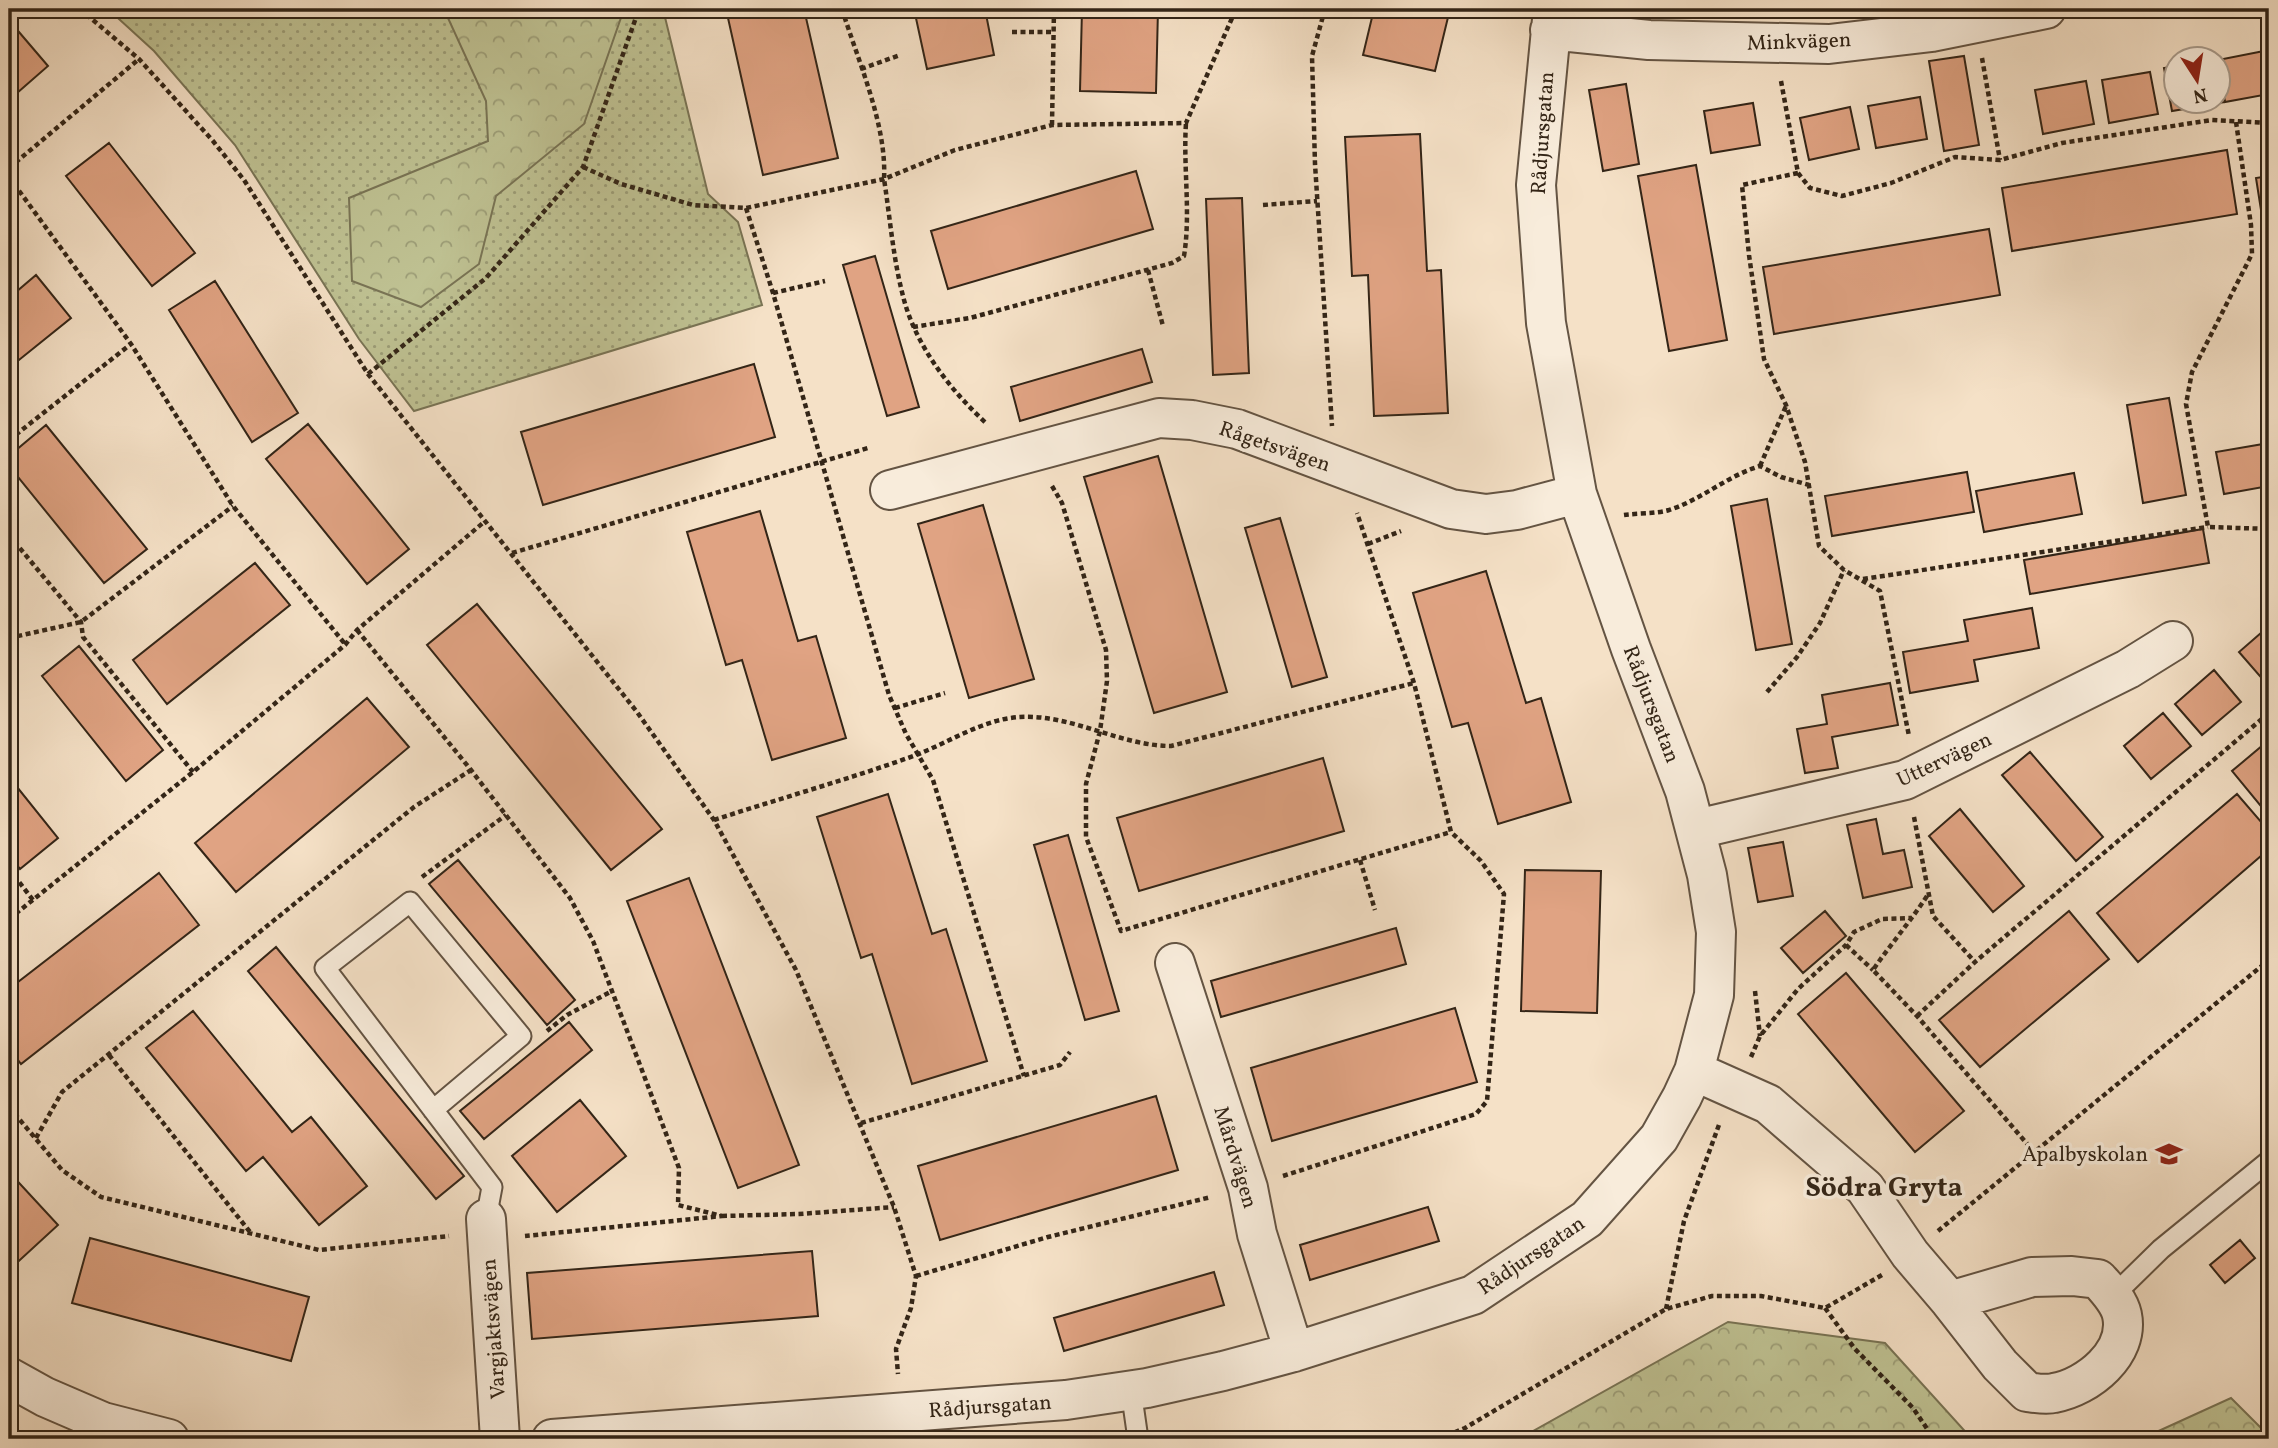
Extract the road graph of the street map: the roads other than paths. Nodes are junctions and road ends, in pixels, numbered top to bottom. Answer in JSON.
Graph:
{"nodes":[{"id":1,"x":2046,"y":9,"type":"edge"},
{"id":2,"x":1551,"y":20,"type":"edge"},
{"id":3,"x":890,"y":490,"type":"dead end"},
{"id":4,"x":1577,"y":494,"type":"junction"},
{"id":5,"x":2172,"y":641,"type":"dead end"},
{"id":6,"x":1697,"y":829,"type":"junction"},
{"id":7,"x":1175,"y":963,"type":"dead end"},
{"id":8,"x":1694,"y":1071,"type":"junction"},
{"id":9,"x":433,"y":1110,"type":"junction"},
{"id":10,"x":2269,"y":1161,"type":"edge"},
{"id":11,"x":486,"y":1219,"type":"joint"},
{"id":12,"x":2113,"y":1296,"type":"junction"},
{"id":13,"x":1950,"y":1301,"type":"junction"},
{"id":14,"x":1294,"y":1352,"type":"junction"},
{"id":15,"x":9,"y":1377,"type":"edge"},
{"id":16,"x":1131,"y":1390,"type":"junction"},
{"id":17,"x":892,"y":1421,"type":"edge"},
{"id":18,"x":169,"y":1439,"type":"edge"},
{"id":19,"x":500,"y":1439,"type":"edge"},
{"id":20,"x":552,"y":1439,"type":"edge"},
{"id":21,"x":1138,"y":1439,"type":"edge"}],
"edges":[{"from":1,"to":2,"type":"street","name":"Minkvägen"},
{"from":2,"to":4,"type":"street","name":"Rådjursgatan"},
{"from":3,"to":4,"type":"street","name":"Rågetsvägen"},
{"from":4,"to":6,"type":"street","name":"Rådjursgatan"},
{"from":5,"to":6,"type":"street","name":"Uttervägen"},
{"from":6,"to":8,"type":"street","name":"Rådjursgatan"},
{"from":7,"to":14,"type":"street","name":"Mårdvägen"},
{"from":8,"to":13,"type":"street"},
{"from":8,"to":14,"type":"street","name":"Rådjursgatan"},
{"from":9,"to":9,"type":"lane"},
{"from":9,"to":11,"type":"lane"},
{"from":10,"to":12,"type":"lane"},
{"from":11,"to":19,"type":"street","name":"Vargjaktsvägen"},
{"from":12,"to":13,"type":"street"},
{"from":12,"to":13,"type":"street"},
{"from":14,"to":16,"type":"street","name":"Rådjursgatan"},
{"from":15,"to":18,"type":"street"},
{"from":16,"to":17,"type":"street","name":"Rådjursgatan"},
{"from":16,"to":21,"type":"lane"},
{"from":17,"to":20,"type":"street","name":"Rådjursgatan"}]}
